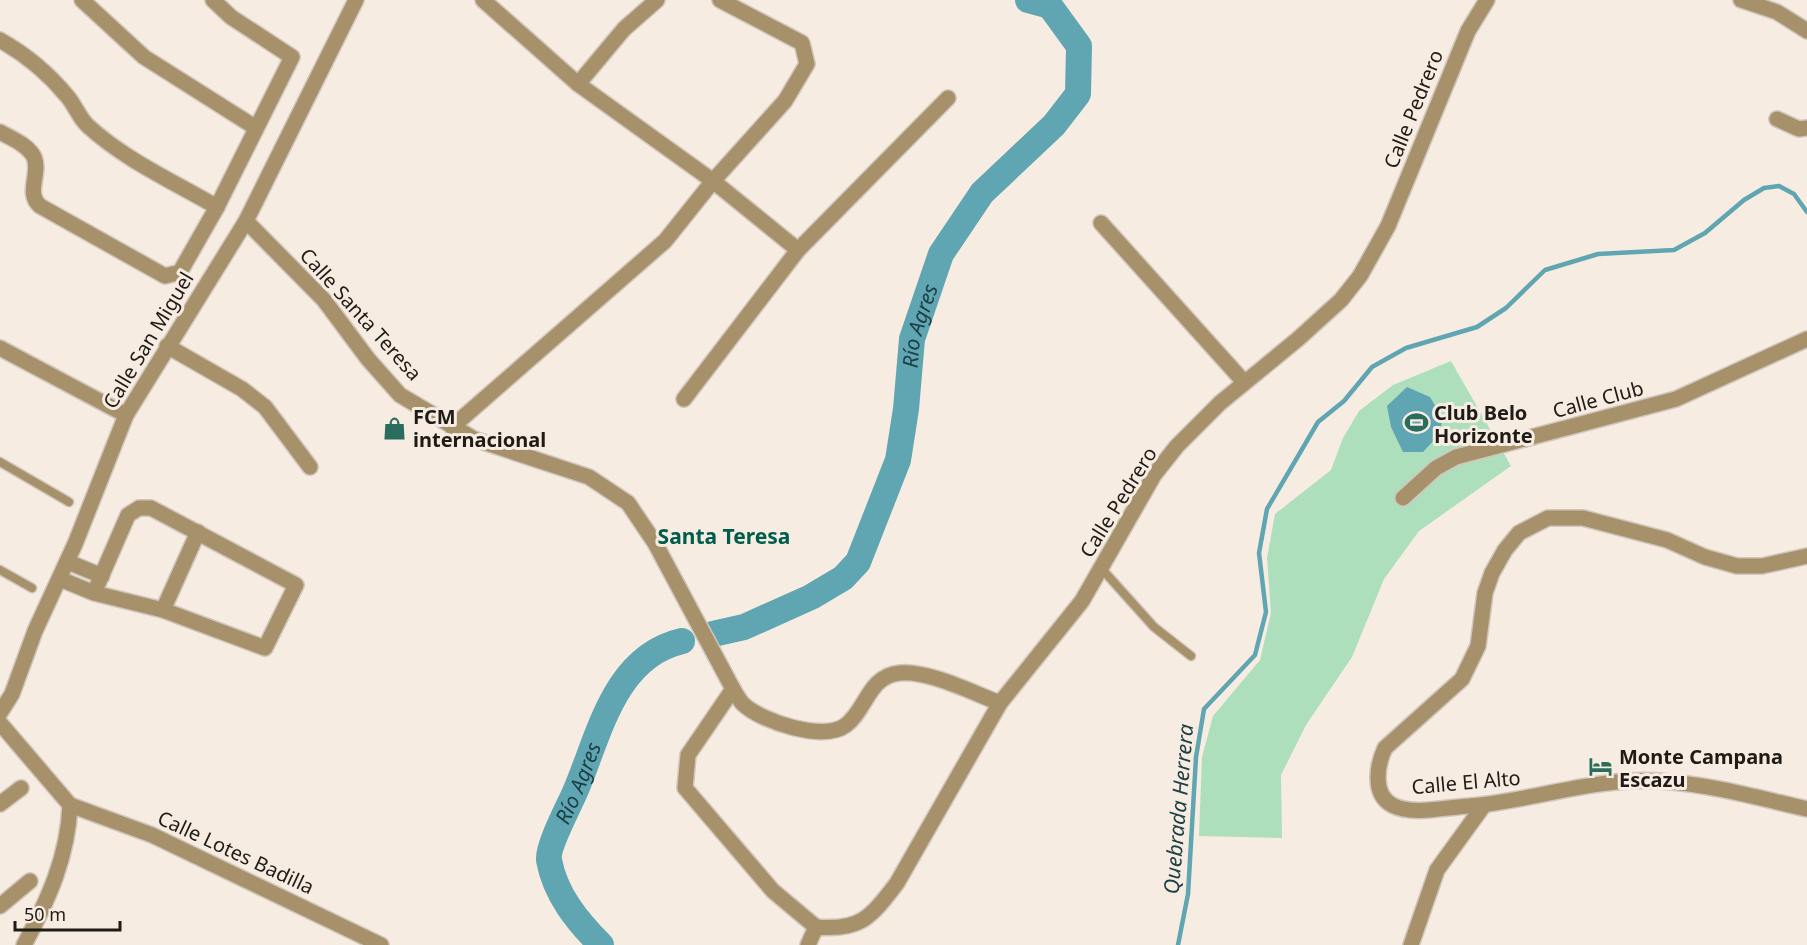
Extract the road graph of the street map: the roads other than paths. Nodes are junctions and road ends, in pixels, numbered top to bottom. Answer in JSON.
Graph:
{"nodes":[{"id":1,"x":83,"y":0,"type":"edge"},
{"id":2,"x":213,"y":0,"type":"edge"},
{"id":3,"x":356,"y":0,"type":"edge"},
{"id":4,"x":483,"y":0,"type":"edge"},
{"id":5,"x":657,"y":0,"type":"edge"},
{"id":6,"x":720,"y":0,"type":"edge"},
{"id":7,"x":1487,"y":0,"type":"edge"},
{"id":8,"x":1741,"y":0,"type":"edge"},
{"id":9,"x":1807,"y":31,"type":"edge"},
{"id":10,"x":0,"y":40,"type":"edge"},
{"id":11,"x":578,"y":84,"type":"junction"},
{"id":12,"x":948,"y":98,"type":"dead end"},
{"id":13,"x":1777,"y":119,"type":"dead end"},
{"id":14,"x":256,"y":128,"type":"junction"},
{"id":15,"x":1807,"y":128,"type":"edge"},
{"id":16,"x":0,"y":132,"type":"edge"},
{"id":17,"x":713,"y":181,"type":"junction"},
{"id":18,"x":217,"y":207,"type":"junction"},
{"id":19,"x":246,"y":221,"type":"junction"},
{"id":20,"x":1101,"y":223,"type":"dead end"},
{"id":21,"x":798,"y":250,"type":"junction"},
{"id":22,"x":1807,"y":339,"type":"edge"},
{"id":23,"x":167,"y":346,"type":"junction"},
{"id":24,"x":0,"y":348,"type":"edge"},
{"id":25,"x":1244,"y":382,"type":"junction"},
{"id":26,"x":684,"y":399,"type":"dead end"},
{"id":27,"x":126,"y":415,"type":"junction"},
{"id":28,"x":452,"y":427,"type":"junction"},
{"id":29,"x":0,"y":462,"type":"edge"},
{"id":30,"x":310,"y":467,"type":"dead end"},
{"id":31,"x":1403,"y":498,"type":"dead end"},
{"id":32,"x":69,"y":502,"type":"dead end"},
{"id":33,"x":198,"y":532,"type":"junction"},
{"id":34,"x":1807,"y":556,"type":"edge"},
{"id":35,"x":68,"y":562,"type":"junction"},
{"id":36,"x":1101,"y":568,"type":"junction"},
{"id":37,"x":0,"y":570,"type":"edge"},
{"id":38,"x":102,"y":576,"type":"junction"},
{"id":39,"x":60,"y":579,"type":"junction"},
{"id":40,"x":32,"y":588,"type":"dead end"},
{"id":41,"x":94,"y":593,"type":"junction"},
{"id":42,"x":163,"y":610,"type":"junction"},
{"id":43,"x":1191,"y":656,"type":"dead end"},
{"id":44,"x":733,"y":689,"type":"junction"},
{"id":45,"x":1000,"y":703,"type":"junction"},
{"id":46,"x":0,"y":713,"type":"edge"},
{"id":47,"x":0,"y":723,"type":"edge"},
{"id":48,"x":21,"y":788,"type":"dead end"},
{"id":49,"x":0,"y":804,"type":"edge"},
{"id":50,"x":70,"y":805,"type":"junction"},
{"id":51,"x":1484,"y":805,"type":"junction"},
{"id":52,"x":1807,"y":809,"type":"edge"},
{"id":53,"x":30,"y":881,"type":"dead end"},
{"id":54,"x":0,"y":906,"type":"edge"},
{"id":55,"x":816,"y":927,"type":"junction"},
{"id":56,"x":24,"y":945,"type":"edge"},
{"id":57,"x":381,"y":945,"type":"edge"},
{"id":58,"x":808,"y":945,"type":"edge"},
{"id":59,"x":1411,"y":945,"type":"edge"}],
"edges":[{"from":1,"to":14,"type":"street"},
{"from":2,"to":14,"type":"street"},
{"from":3,"to":19,"type":"street","name":"Calle San Miguel"},
{"from":4,"to":11,"type":"street"},
{"from":5,"to":11,"type":"street"},
{"from":6,"to":17,"type":"street"},
{"from":7,"to":25,"type":"street","name":"Calle Pedrero"},
{"from":8,"to":9,"type":"street"},
{"from":10,"to":18,"type":"street"},
{"from":11,"to":17,"type":"street"},
{"from":12,"to":21,"type":"street"},
{"from":13,"to":15,"type":"street"},
{"from":14,"to":18,"type":"street"},
{"from":16,"to":18,"type":"street"},
{"from":17,"to":21,"type":"street"},
{"from":17,"to":28,"type":"street"},
{"from":19,"to":23,"type":"street","name":"Calle San Miguel"},
{"from":19,"to":28,"type":"street","name":"Calle Santa Teresa"},
{"from":20,"to":25,"type":"street"},
{"from":21,"to":26,"type":"street"},
{"from":22,"to":31,"type":"street","name":"Calle Club"},
{"from":23,"to":27,"type":"street","name":"Calle San Miguel"},
{"from":23,"to":30,"type":"street"},
{"from":24,"to":27,"type":"street"},
{"from":25,"to":36,"type":"street","name":"Calle Pedrero"},
{"from":27,"to":35,"type":"street","name":"Calle San Miguel"},
{"from":28,"to":44,"type":"street","name":"Calle Santa Teresa"},
{"from":29,"to":32,"type":"lane"},
{"from":33,"to":38,"type":"street"},
{"from":33,"to":42,"type":"street"},
{"from":33,"to":42,"type":"street"},
{"from":34,"to":51,"type":"street","name":"Calle El Alto"},
{"from":35,"to":38,"type":"street"},
{"from":35,"to":39,"type":"street","name":"Calle San Miguel"},
{"from":36,"to":43,"type":"lane"},
{"from":36,"to":45,"type":"street","name":"Calle Pedrero"},
{"from":37,"to":40,"type":"lane"},
{"from":38,"to":41,"type":"street"},
{"from":39,"to":41,"type":"street"},
{"from":39,"to":46,"type":"street","name":"Calle San Miguel"},
{"from":41,"to":42,"type":"street"},
{"from":44,"to":45,"type":"street","name":"Calle Santa Teresa"},
{"from":44,"to":55,"type":"street"},
{"from":45,"to":55,"type":"street","name":"Calle Pedrero"},
{"from":47,"to":50,"type":"street"},
{"from":48,"to":49,"type":"street"},
{"from":50,"to":56,"type":"street"},
{"from":50,"to":57,"type":"street","name":"Calle Lotes Badilla"},
{"from":51,"to":52,"type":"street","name":"Calle El Alto"},
{"from":51,"to":59,"type":"street"},
{"from":53,"to":54,"type":"street"},
{"from":55,"to":58,"type":"street"}]}
